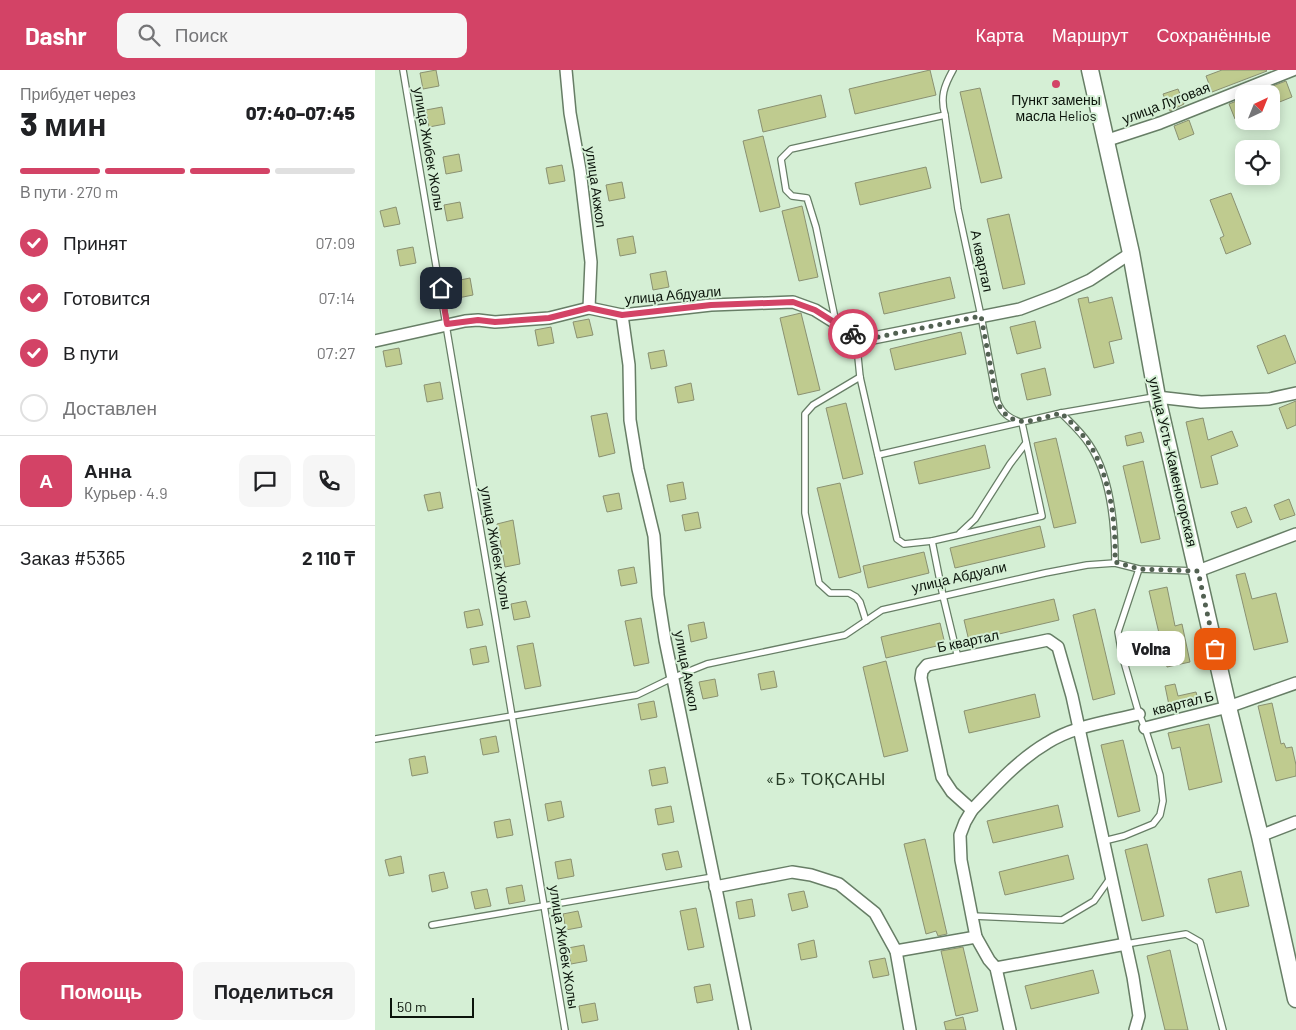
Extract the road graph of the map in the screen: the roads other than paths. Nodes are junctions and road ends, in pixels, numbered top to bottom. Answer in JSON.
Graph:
{"nodes":[{"id":1,"x":403,"y":70,"type":"edge"},
{"id":2,"x":566,"y":70,"type":"edge"},
{"id":3,"x":953,"y":70,"type":"edge"},
{"id":4,"x":1090,"y":70,"type":"edge"},
{"id":5,"x":1293,"y":70,"type":"edge"},
{"id":6,"x":945,"y":116,"type":"junction"},
{"id":7,"x":1105,"y":141,"type":"junction"},
{"id":8,"x":1131,"y":254,"type":"junction"},
{"id":9,"x":589,"y":308,"type":"junction"},
{"id":10,"x":622,"y":315,"type":"junction"},
{"id":11,"x":981,"y":316,"type":"junction"},
{"id":12,"x":836,"y":323,"type":"junction"},
{"id":13,"x":447,"y":324,"type":"junction"},
{"id":14,"x":863,"y":340,"type":"junction"},
{"id":15,"x":375,"y":342,"type":"edge"},
{"id":16,"x":860,"y":377,"type":"junction"},
{"id":17,"x":1296,"y":394,"type":"edge"},
{"id":18,"x":1157,"y":397,"type":"junction"},
{"id":19,"x":1061,"y":413,"type":"junction"},
{"id":20,"x":1022,"y":423,"type":"junction"},
{"id":21,"x":1026,"y":443,"type":"junction"},
{"id":22,"x":878,"y":455,"type":"junction"},
{"id":23,"x":1296,"y":534,"type":"edge"},
{"id":24,"x":958,"y":535,"type":"junction"},
{"id":25,"x":932,"y":541,"type":"junction"},
{"id":26,"x":1115,"y":562,"type":"junction"},
{"id":27,"x":1139,"y":569,"type":"junction"},
{"id":28,"x":1198,"y":571,"type":"junction"},
{"id":29,"x":943,"y":596,"type":"junction"},
{"id":30,"x":866,"y":620,"type":"junction"},
{"id":31,"x":958,"y":658,"type":"junction"},
{"id":32,"x":672,"y":678,"type":"junction"},
{"id":33,"x":1296,"y":683,"type":"edge"},
{"id":34,"x":1228,"y":707,"type":"junction"},
{"id":35,"x":1139,"y":714,"type":"junction"},
{"id":36,"x":512,"y":716,"type":"junction"},
{"id":37,"x":1145,"y":728,"type":"junction"},
{"id":38,"x":1078,"y":729,"type":"junction"},
{"id":39,"x":375,"y":739,"type":"edge"},
{"id":40,"x":972,"y":810,"type":"junction"},
{"id":41,"x":1296,"y":822,"type":"edge"},
{"id":42,"x":1260,"y":836,"type":"junction"},
{"id":43,"x":1104,"y":840,"type":"junction"},
{"id":44,"x":1111,"y":877,"type":"junction"},
{"id":45,"x":714,"y":882,"type":"junction"},
{"id":46,"x":545,"y":905,"type":"junction"},
{"id":47,"x":973,"y":916,"type":"junction"},
{"id":48,"x":431,"y":925,"type":"dead end"},
{"id":49,"x":977,"y":937,"type":"junction"},
{"id":50,"x":1126,"y":944,"type":"junction"},
{"id":51,"x":896,"y":950,"type":"junction"},
{"id":52,"x":997,"y":968,"type":"junction"},
{"id":53,"x":1296,"y":999,"type":"edge"},
{"id":54,"x":565,"y":1030,"type":"edge"},
{"id":55,"x":745,"y":1030,"type":"edge"},
{"id":56,"x":910,"y":1030,"type":"edge"},
{"id":57,"x":1010,"y":1030,"type":"edge"},
{"id":58,"x":1135,"y":1030,"type":"edge"},
{"id":59,"x":1223,"y":1030,"type":"edge"}],
"edges":[{"from":1,"to":13,"type":"lane","name":"улица Жибек Жолы"},
{"from":2,"to":9,"type":"street","name":"улица Акжол"},
{"from":3,"to":6,"type":"lane","name":"А квартал"},
{"from":4,"to":7,"type":"street","name":"улица Усть-Каменогорская"},
{"from":5,"to":7,"type":"street","name":"улица Луговая"},
{"from":6,"to":11,"type":"lane","name":"А квартал"},
{"from":6,"to":12,"type":"lane"},
{"from":7,"to":8,"type":"street","name":"улица Усть-Каменогорская"},
{"from":8,"to":11,"type":"street"},
{"from":8,"to":18,"type":"street","name":"улица Усть-Каменогорская"},
{"from":9,"to":10,"type":"street","name":"улица Абдуали"},
{"from":9,"to":13,"type":"street","name":"улица Абдуали"},
{"from":10,"to":12,"type":"street","name":"улица Абдуали"},
{"from":10,"to":32,"type":"street","name":"улица Акжол"},
{"from":11,"to":14,"type":"street"},
{"from":11,"to":20,"type":"lane","name":"А квартал"},
{"from":12,"to":14,"type":"street","name":"улица Абдуали"},
{"from":13,"to":15,"type":"street","name":"улица Абдуали"},
{"from":13,"to":36,"type":"lane","name":"улица Жибек Жолы"},
{"from":14,"to":16,"type":"lane"},
{"from":16,"to":22,"type":"lane"},
{"from":16,"to":30,"type":"lane"},
{"from":17,"to":18,"type":"street"},
{"from":18,"to":19,"type":"lane"},
{"from":18,"to":28,"type":"street","name":"улица Усть-Каменогорская"},
{"from":19,"to":20,"type":"lane"},
{"from":19,"to":26,"type":"lane"},
{"from":20,"to":21,"type":"lane"},
{"from":20,"to":22,"type":"lane"},
{"from":21,"to":24,"type":"lane"},
{"from":21,"to":24,"type":"lane"},
{"from":22,"to":25,"type":"lane"},
{"from":23,"to":28,"type":"street"},
{"from":24,"to":25,"type":"lane"},
{"from":25,"to":29,"type":"lane"},
{"from":26,"to":27,"type":"lane"},
{"from":26,"to":29,"type":"lane","name":"улица Абдуали"},
{"from":27,"to":28,"type":"lane"},
{"from":27,"to":35,"type":"lane"},
{"from":28,"to":34,"type":"street","name":"улица Усть-Каменогорская"},
{"from":29,"to":30,"type":"lane","name":"улица Абдуали"},
{"from":29,"to":31,"type":"lane"},
{"from":30,"to":32,"type":"lane","name":"улица Абдуали"},
{"from":31,"to":38,"type":"street","name":"Б квартал"},
{"from":31,"to":40,"type":"street","name":"Б квартал"},
{"from":32,"to":36,"type":"lane","name":"улица Абдуали"},
{"from":32,"to":45,"type":"street","name":"улица Акжол"},
{"from":33,"to":34,"type":"street","name":"квартал Б"},
{"from":34,"to":37,"type":"street","name":"квартал Б"},
{"from":34,"to":42,"type":"street","name":"улица Усть-Каменогорская"},
{"from":35,"to":37,"type":"lane"},
{"from":35,"to":38,"type":"street"},
{"from":36,"to":39,"type":"lane","name":"улица Абдуали"},
{"from":36,"to":46,"type":"lane","name":"улица Жибек Жолы"},
{"from":37,"to":43,"type":"lane"},
{"from":38,"to":40,"type":"street"},
{"from":38,"to":43,"type":"street","name":"Б квартал"},
{"from":40,"to":47,"type":"street"},
{"from":41,"to":42,"type":"street"},
{"from":42,"to":53,"type":"street","name":"улица Усть-Каменогорская"},
{"from":43,"to":44,"type":"street","name":"Б квартал"},
{"from":44,"to":47,"type":"lane"},
{"from":44,"to":50,"type":"street","name":"Б квартал"},
{"from":45,"to":46,"type":"lane"},
{"from":45,"to":51,"type":"street"},
{"from":45,"to":55,"type":"street","name":"улица Акжол"},
{"from":46,"to":48,"type":"lane"},
{"from":46,"to":54,"type":"lane","name":"улица Жибек Жолы"},
{"from":47,"to":49,"type":"street"},
{"from":49,"to":51,"type":"street"},
{"from":49,"to":52,"type":"street"},
{"from":50,"to":52,"type":"street"},
{"from":50,"to":58,"type":"street","name":"Б квартал"},
{"from":50,"to":59,"type":"lane"},
{"from":51,"to":56,"type":"street"},
{"from":52,"to":57,"type":"street"}]}
